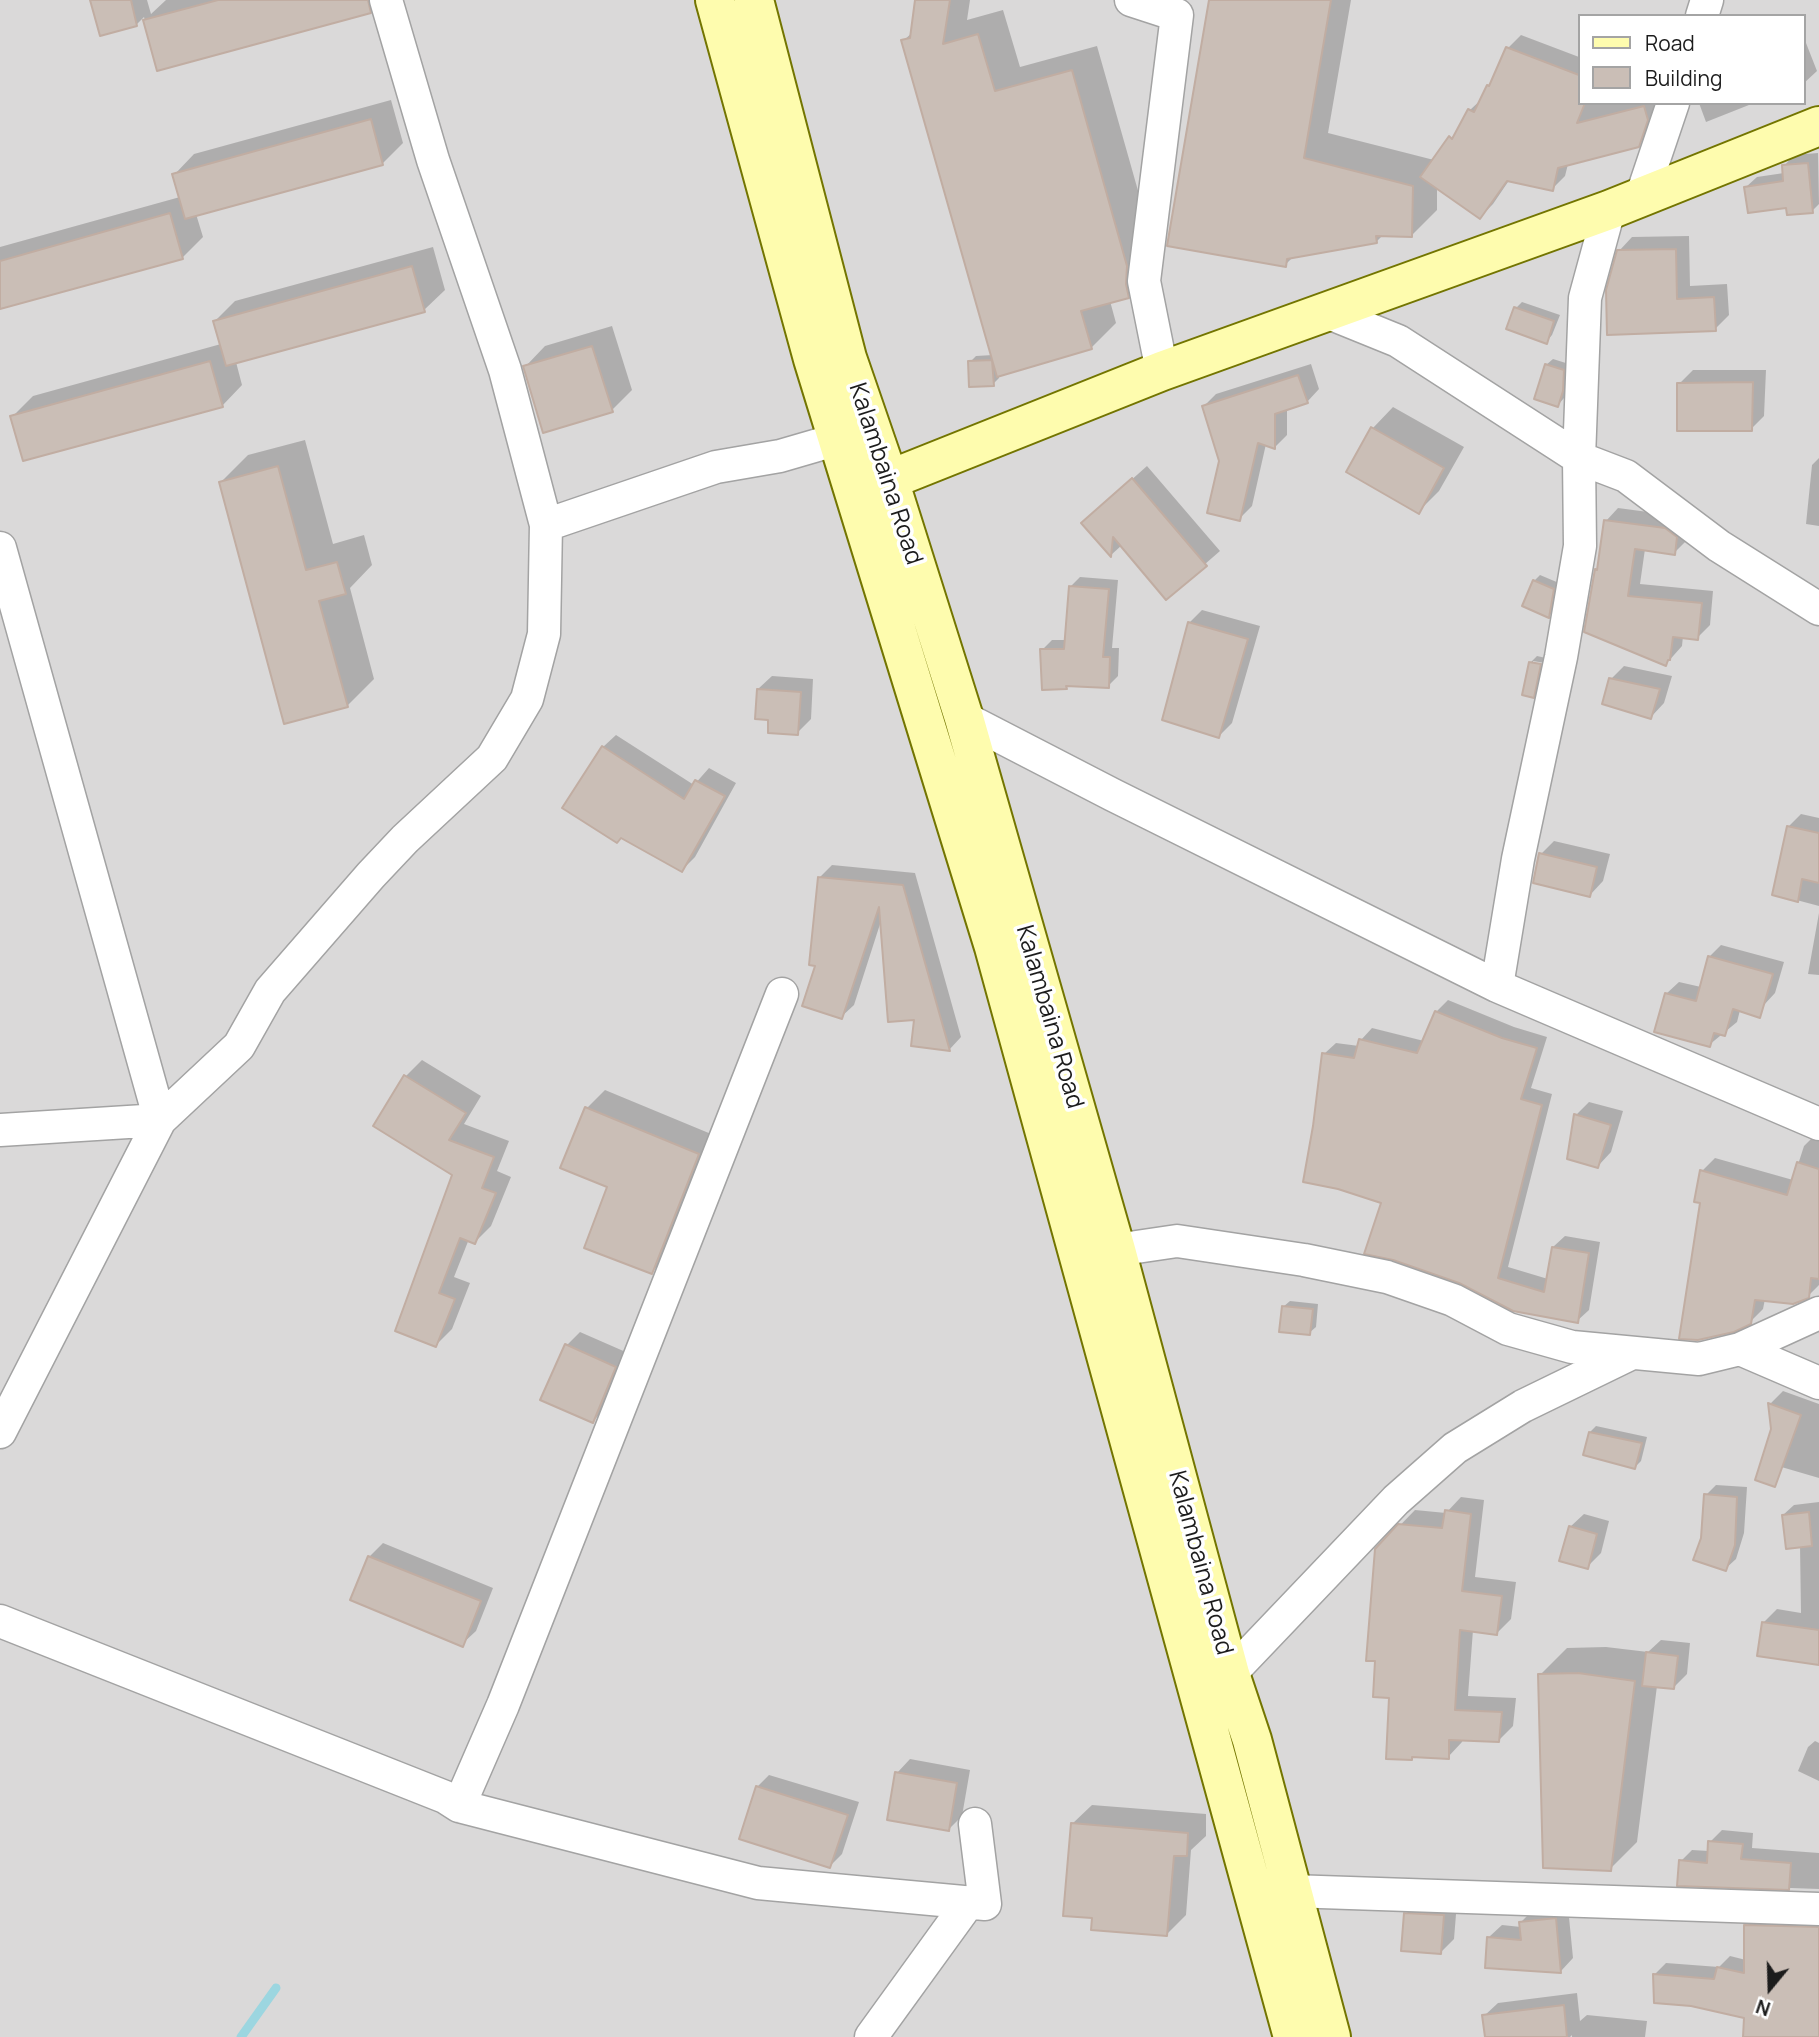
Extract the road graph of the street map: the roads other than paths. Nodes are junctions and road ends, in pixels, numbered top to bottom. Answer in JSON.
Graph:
{"nodes":[{"id":1,"x":386,"y":0,"type":"edge"},
{"id":2,"x":715,"y":0,"type":"edge"},
{"id":3,"x":754,"y":0,"type":"edge"},
{"id":4,"x":1131,"y":0,"type":"edge"},
{"id":5,"x":1672,"y":105,"type":"edge"},
{"id":6,"x":1819,"y":126,"type":"edge"},
{"id":7,"x":1625,"y":204,"type":"junction"},
{"id":8,"x":1324,"y":311,"type":"junction"},
{"id":9,"x":1162,"y":371,"type":"junction"},
{"id":10,"x":854,"y":435,"type":"junction"},
{"id":11,"x":1579,"y":458,"type":"junction"},
{"id":12,"x":871,"y":486,"type":"junction"},
{"id":13,"x":546,"y":525,"type":"junction"},
{"id":14,"x":0,"y":548,"type":"edge"},
{"id":15,"x":1819,"y":608,"type":"edge"},
{"id":16,"x":964,"y":718,"type":"junction"},
{"id":17,"x":1497,"y":986,"type":"junction"},
{"id":18,"x":782,"y":994,"type":"dead end"},
{"id":19,"x":160,"y":1119,"type":"junction"},
{"id":20,"x":1819,"y":1124,"type":"edge"},
{"id":21,"x":0,"y":1130,"type":"edge"},
{"id":22,"x":1116,"y":1250,"type":"junction"},
{"id":23,"x":1819,"y":1313,"type":"edge"},
{"id":24,"x":1740,"y":1349,"type":"junction"},
{"id":25,"x":1632,"y":1353,"type":"junction"},
{"id":26,"x":1819,"y":1382,"type":"edge"},
{"id":27,"x":0,"y":1432,"type":"edge"},
{"id":28,"x":0,"y":1621,"type":"edge"},
{"id":29,"x":1230,"y":1674,"type":"junction"},
{"id":30,"x":458,"y":1806,"type":"junction"},
{"id":31,"x":975,"y":1824,"type":"dead end"},
{"id":32,"x":1291,"y":1891,"type":"junction"},
{"id":33,"x":968,"y":1903,"type":"junction"},
{"id":34,"x":1819,"y":1909,"type":"edge"},
{"id":35,"x":871,"y":2037,"type":"edge"},
{"id":36,"x":1293,"y":2037,"type":"edge"},
{"id":37,"x":1331,"y":2037,"type":"edge"}],
"edges":[{"from":1,"to":13,"type":"street"},
{"from":2,"to":10,"type":"main road"},
{"from":3,"to":10,"type":"main road","name":"Kalambaina Road"},
{"from":4,"to":9,"type":"street"},
{"from":5,"to":7,"type":"street"},
{"from":6,"to":7,"type":"main road"},
{"from":7,"to":8,"type":"main road"},
{"from":7,"to":11,"type":"street"},
{"from":8,"to":9,"type":"main road"},
{"from":8,"to":11,"type":"street"},
{"from":9,"to":12,"type":"main road"},
{"from":10,"to":12,"type":"main road","name":"Kalambaina Road"},
{"from":10,"to":13,"type":"street"},
{"from":11,"to":15,"type":"street"},
{"from":11,"to":17,"type":"street"},
{"from":12,"to":16,"type":"main road","name":"Kalambaina Road"},
{"from":12,"to":36,"type":"main road"},
{"from":13,"to":19,"type":"street"},
{"from":14,"to":19,"type":"street"},
{"from":16,"to":17,"type":"street"},
{"from":16,"to":22,"type":"main road","name":"Kalambaina Road"},
{"from":17,"to":20,"type":"street"},
{"from":18,"to":30,"type":"street"},
{"from":19,"to":21,"type":"street"},
{"from":19,"to":27,"type":"street"},
{"from":22,"to":25,"type":"street"},
{"from":22,"to":29,"type":"main road","name":"Kalambaina Road"},
{"from":23,"to":24,"type":"street"},
{"from":24,"to":25,"type":"street"},
{"from":24,"to":26,"type":"street"},
{"from":25,"to":29,"type":"street"},
{"from":28,"to":30,"type":"street"},
{"from":29,"to":32,"type":"main road","name":"Kalambaina Road"},
{"from":30,"to":33,"type":"street"},
{"from":31,"to":33,"type":"street"},
{"from":32,"to":34,"type":"street"},
{"from":32,"to":37,"type":"main road","name":"Kalambaina Road"},
{"from":33,"to":35,"type":"street"}]}
